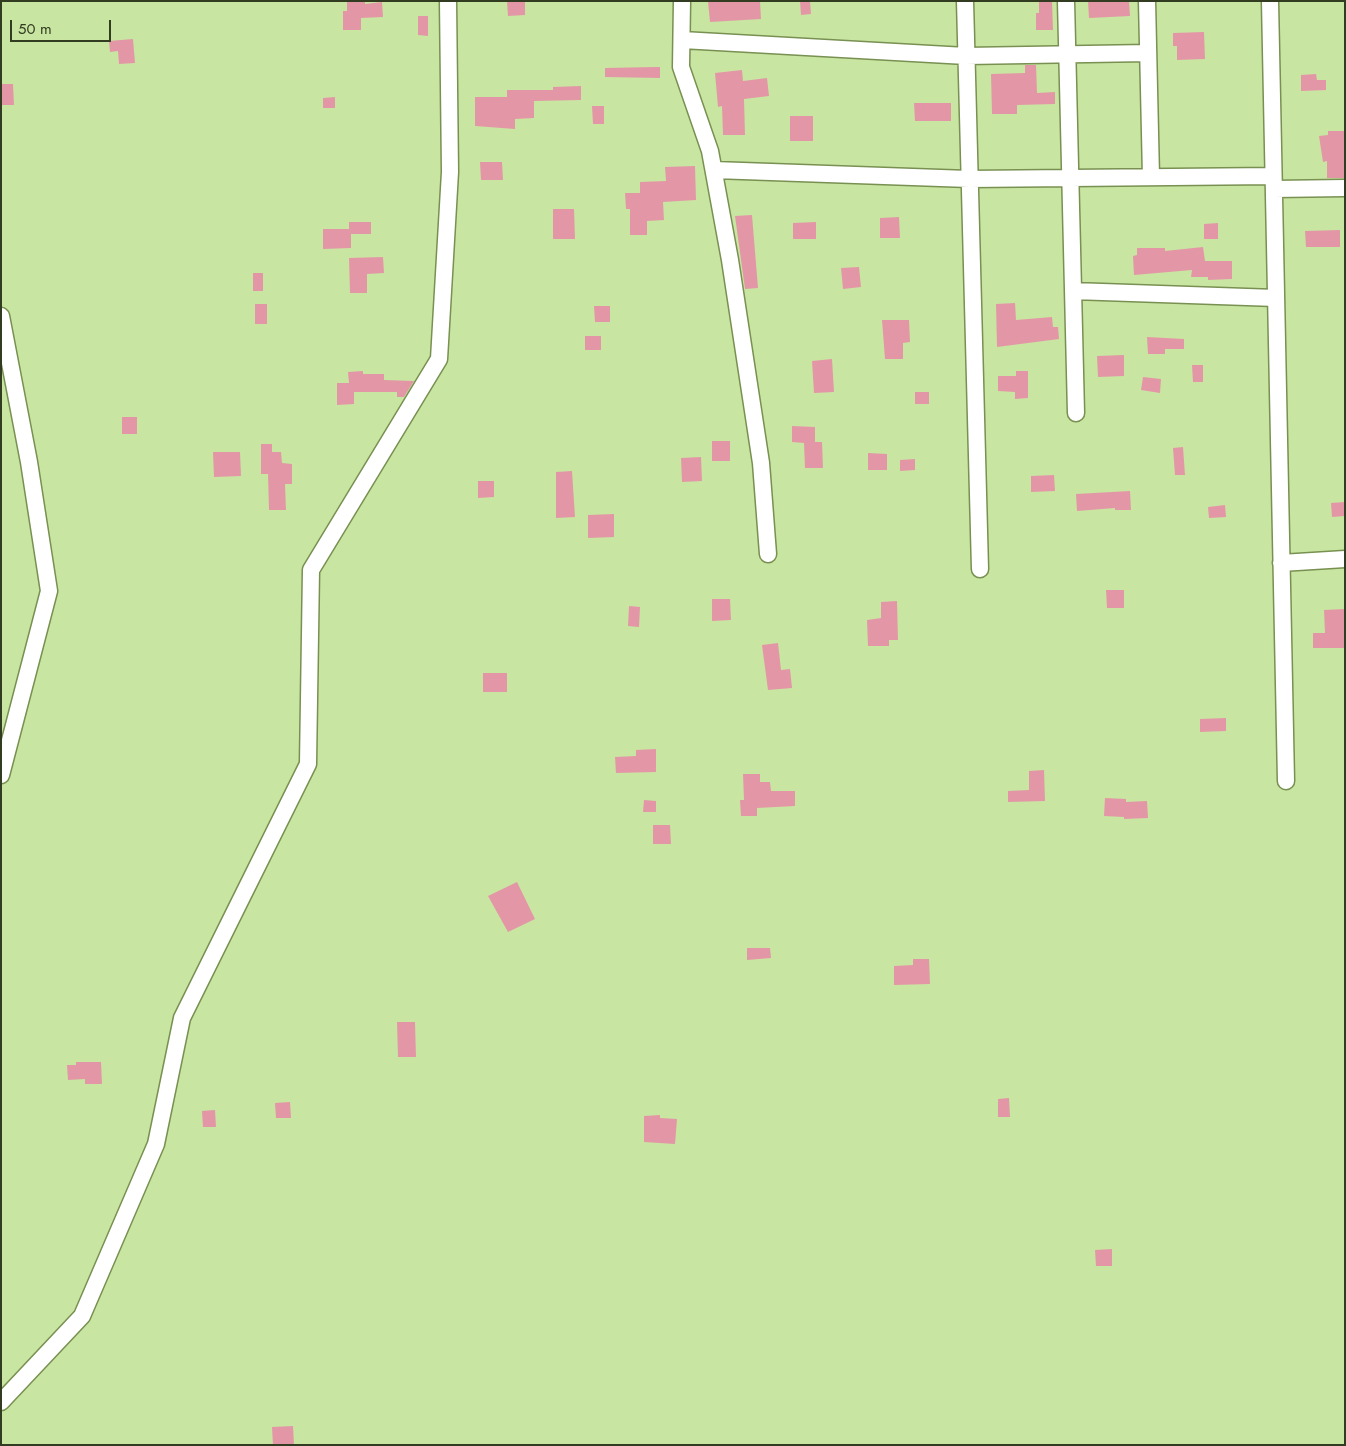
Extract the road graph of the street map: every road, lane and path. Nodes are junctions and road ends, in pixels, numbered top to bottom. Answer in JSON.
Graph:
{"nodes":[{"id":1,"x":448,"y":1,"type":"edge"},
{"id":2,"x":682,"y":1,"type":"edge"},
{"id":3,"x":965,"y":1,"type":"edge"},
{"id":4,"x":1066,"y":1,"type":"edge"},
{"id":5,"x":1147,"y":1,"type":"edge"},
{"id":6,"x":1270,"y":1,"type":"edge"},
{"id":7,"x":682,"y":40,"type":"junction"},
{"id":8,"x":1148,"y":53,"type":"junction"},
{"id":9,"x":1067,"y":54,"type":"junction"},
{"id":10,"x":966,"y":56,"type":"junction"},
{"id":11,"x":714,"y":170,"type":"junction"},
{"id":12,"x":1151,"y":177,"type":"junction"},
{"id":13,"x":1070,"y":178,"type":"junction"},
{"id":14,"x":969,"y":179,"type":"junction"},
{"id":15,"x":1273,"y":183,"type":"junction"},
{"id":16,"x":1345,"y":188,"type":"edge"},
{"id":17,"x":1073,"y":290,"type":"junction"},
{"id":18,"x":1276,"y":298,"type":"junction"},
{"id":19,"x":1,"y":316,"type":"edge"},
{"id":20,"x":1076,"y":413,"type":"dead end"},
{"id":21,"x":768,"y":554,"type":"dead end"},
{"id":22,"x":1345,"y":559,"type":"edge"},
{"id":23,"x":1281,"y":564,"type":"junction"},
{"id":24,"x":980,"y":569,"type":"dead end"},
{"id":25,"x":1,"y":775,"type":"edge"},
{"id":26,"x":1286,"y":781,"type":"dead end"},
{"id":27,"x":1,"y":1402,"type":"edge"}],
"edges":[{"from":1,"to":27,"type":"street"},
{"from":2,"to":7,"type":"street"},
{"from":3,"to":10,"type":"street"},
{"from":4,"to":9,"type":"street"},
{"from":5,"to":8,"type":"street"},
{"from":6,"to":15,"type":"street"},
{"from":7,"to":10,"type":"street"},
{"from":7,"to":11,"type":"street"},
{"from":8,"to":9,"type":"street"},
{"from":8,"to":12,"type":"street"},
{"from":9,"to":10,"type":"street"},
{"from":9,"to":13,"type":"street"},
{"from":10,"to":14,"type":"street"},
{"from":11,"to":14,"type":"street"},
{"from":11,"to":21,"type":"street"},
{"from":12,"to":13,"type":"street"},
{"from":12,"to":15,"type":"street"},
{"from":13,"to":14,"type":"street"},
{"from":13,"to":17,"type":"street"},
{"from":14,"to":24,"type":"street"},
{"from":15,"to":16,"type":"street"},
{"from":15,"to":18,"type":"street"},
{"from":17,"to":18,"type":"street"},
{"from":17,"to":20,"type":"street"},
{"from":18,"to":23,"type":"street"},
{"from":19,"to":25,"type":"street"},
{"from":22,"to":23,"type":"street"},
{"from":23,"to":26,"type":"street"}]}
